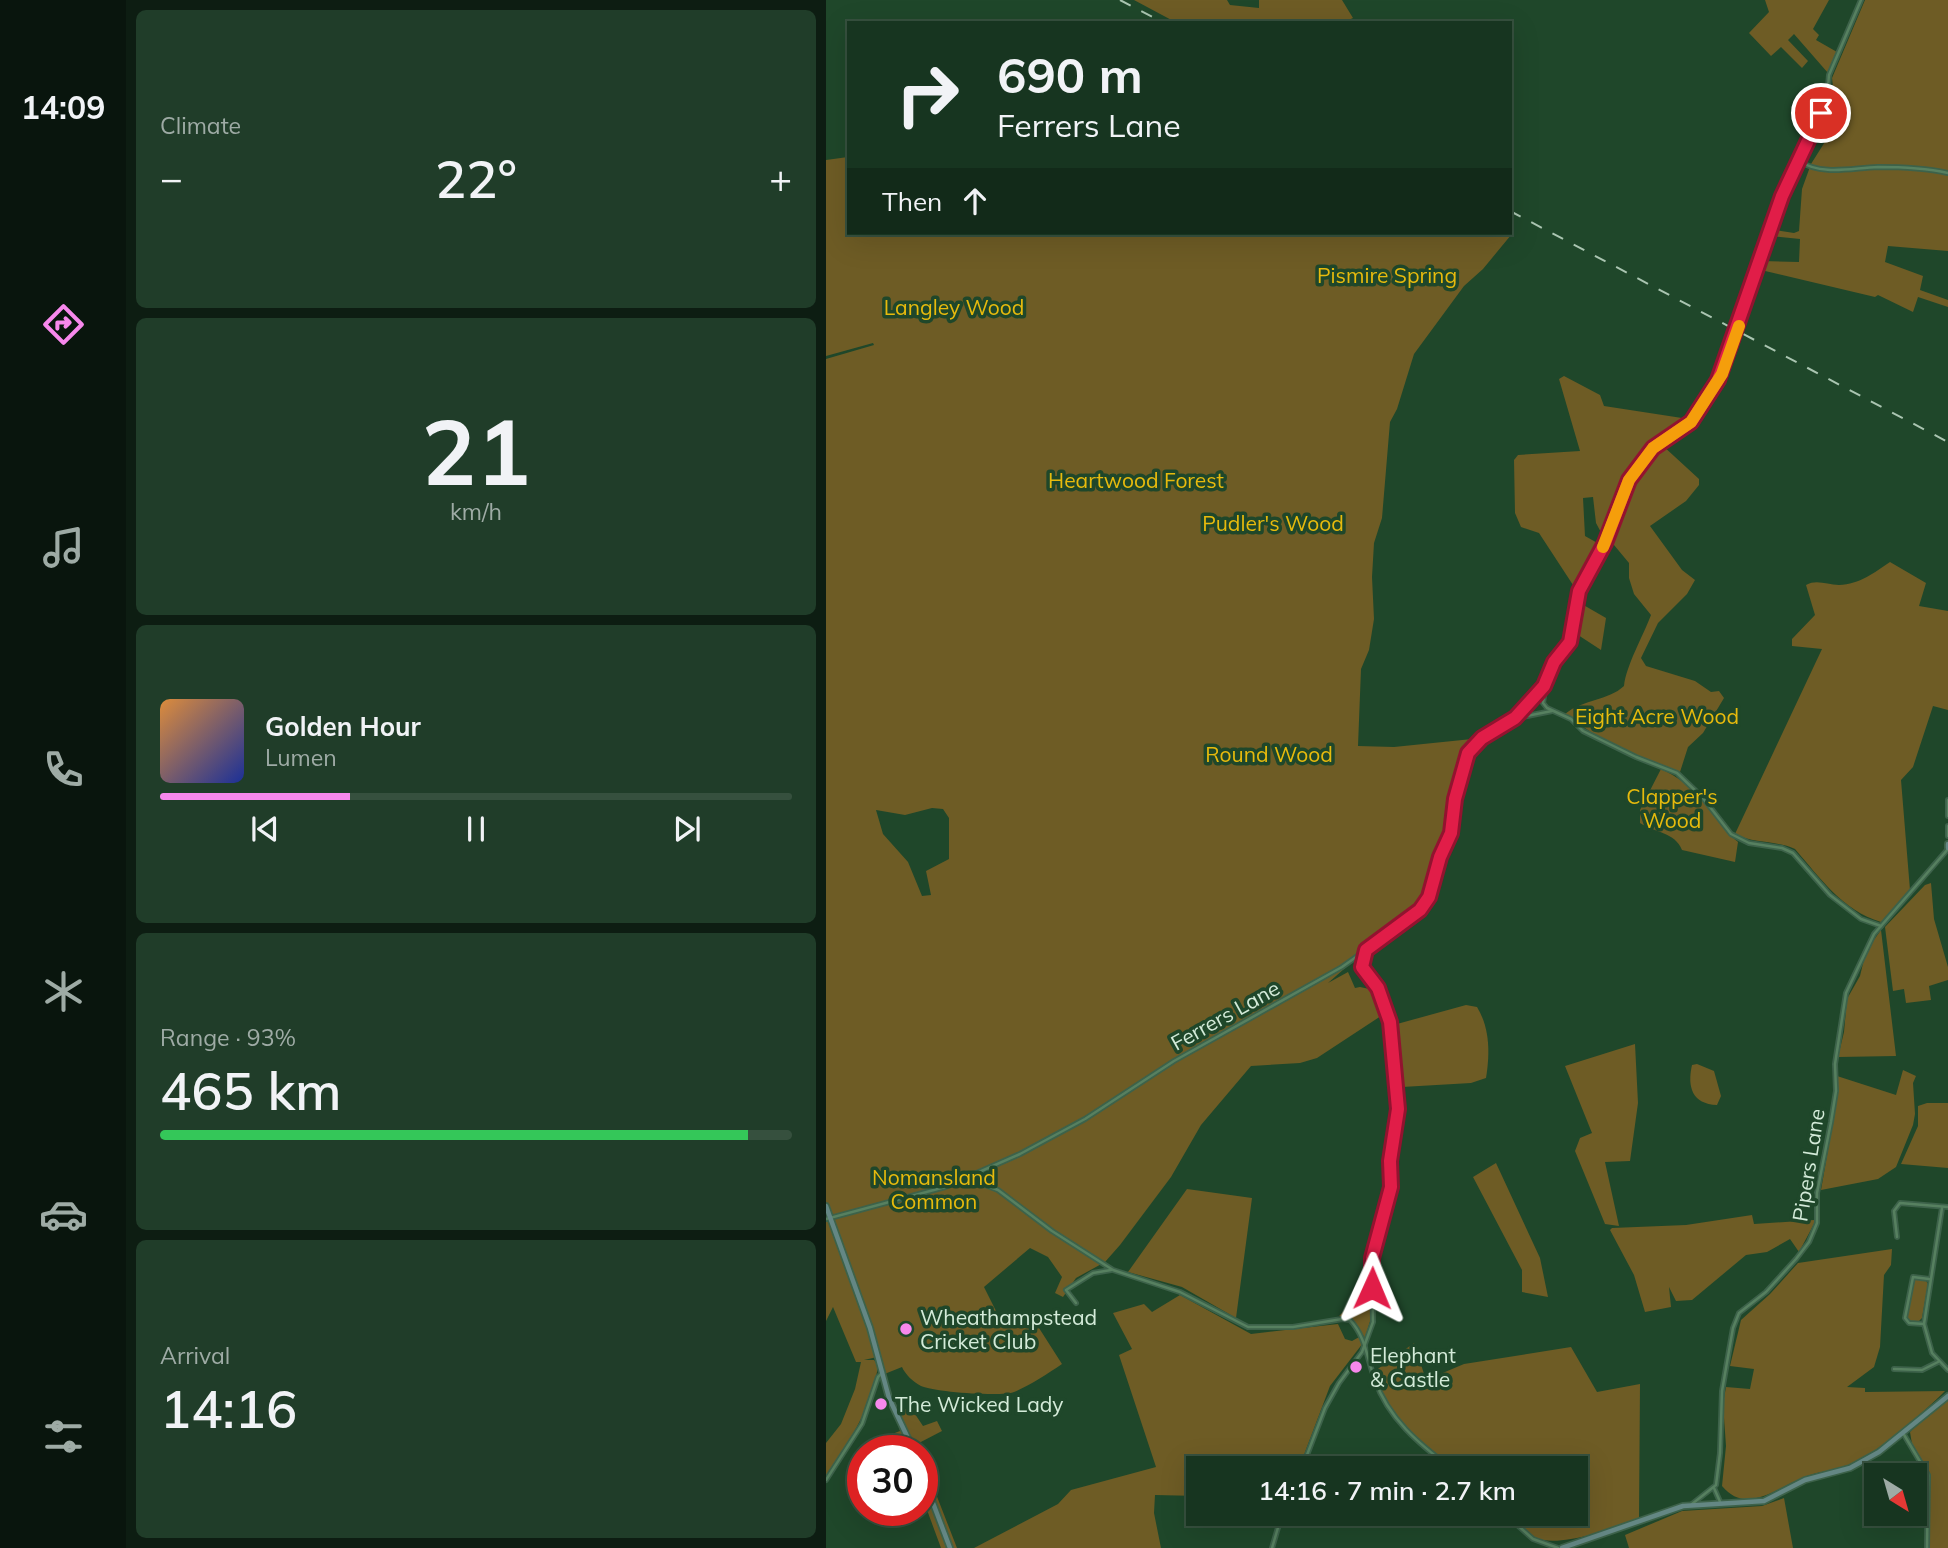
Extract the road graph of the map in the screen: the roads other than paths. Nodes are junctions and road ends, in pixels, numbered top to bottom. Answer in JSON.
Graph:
{"nodes":[{"id":1,"x":1861,"y":0,"type":"edge"},
{"id":2,"x":1798,"y":161,"type":"junction"},
{"id":3,"x":1948,"y":173,"type":"edge"},
{"id":4,"x":1544,"y":686,"type":"junction"},
{"id":5,"x":1552,"y":711,"type":"junction"},
{"id":6,"x":1515,"y":718,"type":"junction"},
{"id":7,"x":1948,"y":800,"type":"edge"},
{"id":8,"x":1948,"y":816,"type":"edge"},
{"id":9,"x":1948,"y":826,"type":"edge"},
{"id":10,"x":1948,"y":836,"type":"edge"},
{"id":11,"x":1948,"y":847,"type":"edge"},
{"id":12,"x":1881,"y":926,"type":"junction"},
{"id":13,"x":1366,"y":950,"type":"junction"},
{"id":14,"x":968,"y":1178,"type":"junction"},
{"id":15,"x":826,"y":1206,"type":"edge"},
{"id":16,"x":1948,"y":1207,"type":"edge"},
{"id":17,"x":1942,"y":1208,"type":"junction"},
{"id":18,"x":828,"y":1218,"type":"edge"},
{"id":19,"x":1896,"y":1237,"type":"dead end"},
{"id":20,"x":1102,"y":1263,"type":"junction"},
{"id":21,"x":1113,"y":1270,"type":"junction"},
{"id":22,"x":1097,"y":1272,"type":"junction"},
{"id":23,"x":1929,"y":1279,"type":"junction"},
{"id":24,"x":1076,"y":1303,"type":"dead end"},
{"id":25,"x":1924,"y":1324,"type":"junction"},
{"id":26,"x":1365,"y":1345,"type":"junction"},
{"id":27,"x":1938,"y":1362,"type":"junction"},
{"id":28,"x":1894,"y":1369,"type":"dead end"},
{"id":29,"x":1948,"y":1370,"type":"edge"},
{"id":30,"x":883,"y":1372,"type":"junction"},
{"id":31,"x":1948,"y":1396,"type":"edge"},
{"id":32,"x":1903,"y":1433,"type":"junction"},
{"id":33,"x":906,"y":1435,"type":"edge"},
{"id":34,"x":1306,"y":1456,"type":"edge"},
{"id":35,"x":1435,"y":1456,"type":"edge"},
{"id":36,"x":826,"y":1480,"type":"edge"},
{"id":37,"x":1714,"y":1488,"type":"junction"},
{"id":38,"x":1692,"y":1504,"type":"junction"},
{"id":39,"x":1721,"y":1504,"type":"junction"},
{"id":40,"x":938,"y":1516,"type":"edge"},
{"id":41,"x":1278,"y":1526,"type":"edge"},
{"id":42,"x":1518,"y":1526,"type":"edge"},
{"id":43,"x":950,"y":1548,"type":"edge"},
{"id":44,"x":1272,"y":1548,"type":"edge"},
{"id":45,"x":1560,"y":1548,"type":"edge"},
{"id":46,"x":1927,"y":1548,"type":"edge"}],
"edges":[{"from":1,"to":2,"type":"street","name":"Ferrers Lane"},
{"from":2,"to":3,"type":"street"},
{"from":2,"to":4,"type":"street","name":"Ferrers Lane","bridge":true},
{"from":4,"to":5,"type":"street"},
{"from":4,"to":6,"type":"street","name":"Ferrers Lane"},
{"from":5,"to":6,"type":"street","name":"Ferrers Lane"},
{"from":5,"to":12,"type":"street"},
{"from":6,"to":13,"type":"street","name":"Ferrers Lane"},
{"from":7,"to":8,"type":"street"},
{"from":9,"to":10,"type":"street"},
{"from":11,"to":12,"type":"street","name":"Pipers Lane"},
{"from":12,"to":37,"type":"street","name":"Pipers Lane"},
{"from":13,"to":14,"type":"street","name":"Ferrers Lane"},
{"from":13,"to":26,"type":"street"},
{"from":14,"to":18,"type":"street","name":"Ferrers Lane"},
{"from":14,"to":20,"type":"street"},
{"from":15,"to":18,"type":"street"},
{"from":16,"to":17,"type":"street"},
{"from":17,"to":19,"type":"street"},
{"from":17,"to":23,"type":"street"},
{"from":18,"to":30,"type":"street"},
{"from":20,"to":21,"type":"street"},
{"from":20,"to":22,"type":"street"},
{"from":21,"to":22,"type":"street"},
{"from":21,"to":26,"type":"street"},
{"from":22,"to":24,"type":"street"},
{"from":23,"to":25,"type":"street"},
{"from":23,"to":25,"type":"street"},
{"from":25,"to":27,"type":"street"},
{"from":26,"to":34,"type":"street"},
{"from":26,"to":35,"type":"street"},
{"from":27,"to":28,"type":"street"},
{"from":27,"to":29,"type":"street"},
{"from":30,"to":33,"type":"street"},
{"from":30,"to":36,"type":"street"},
{"from":31,"to":32,"type":"street"},
{"from":32,"to":39,"type":"street"},
{"from":32,"to":46,"type":"street"},
{"from":37,"to":38,"type":"street"},
{"from":37,"to":39,"type":"street"},
{"from":38,"to":39,"type":"street"},
{"from":38,"to":45,"type":"street"},
{"from":40,"to":43,"type":"street"},
{"from":41,"to":44,"type":"street"},
{"from":42,"to":45,"type":"street"}]}
